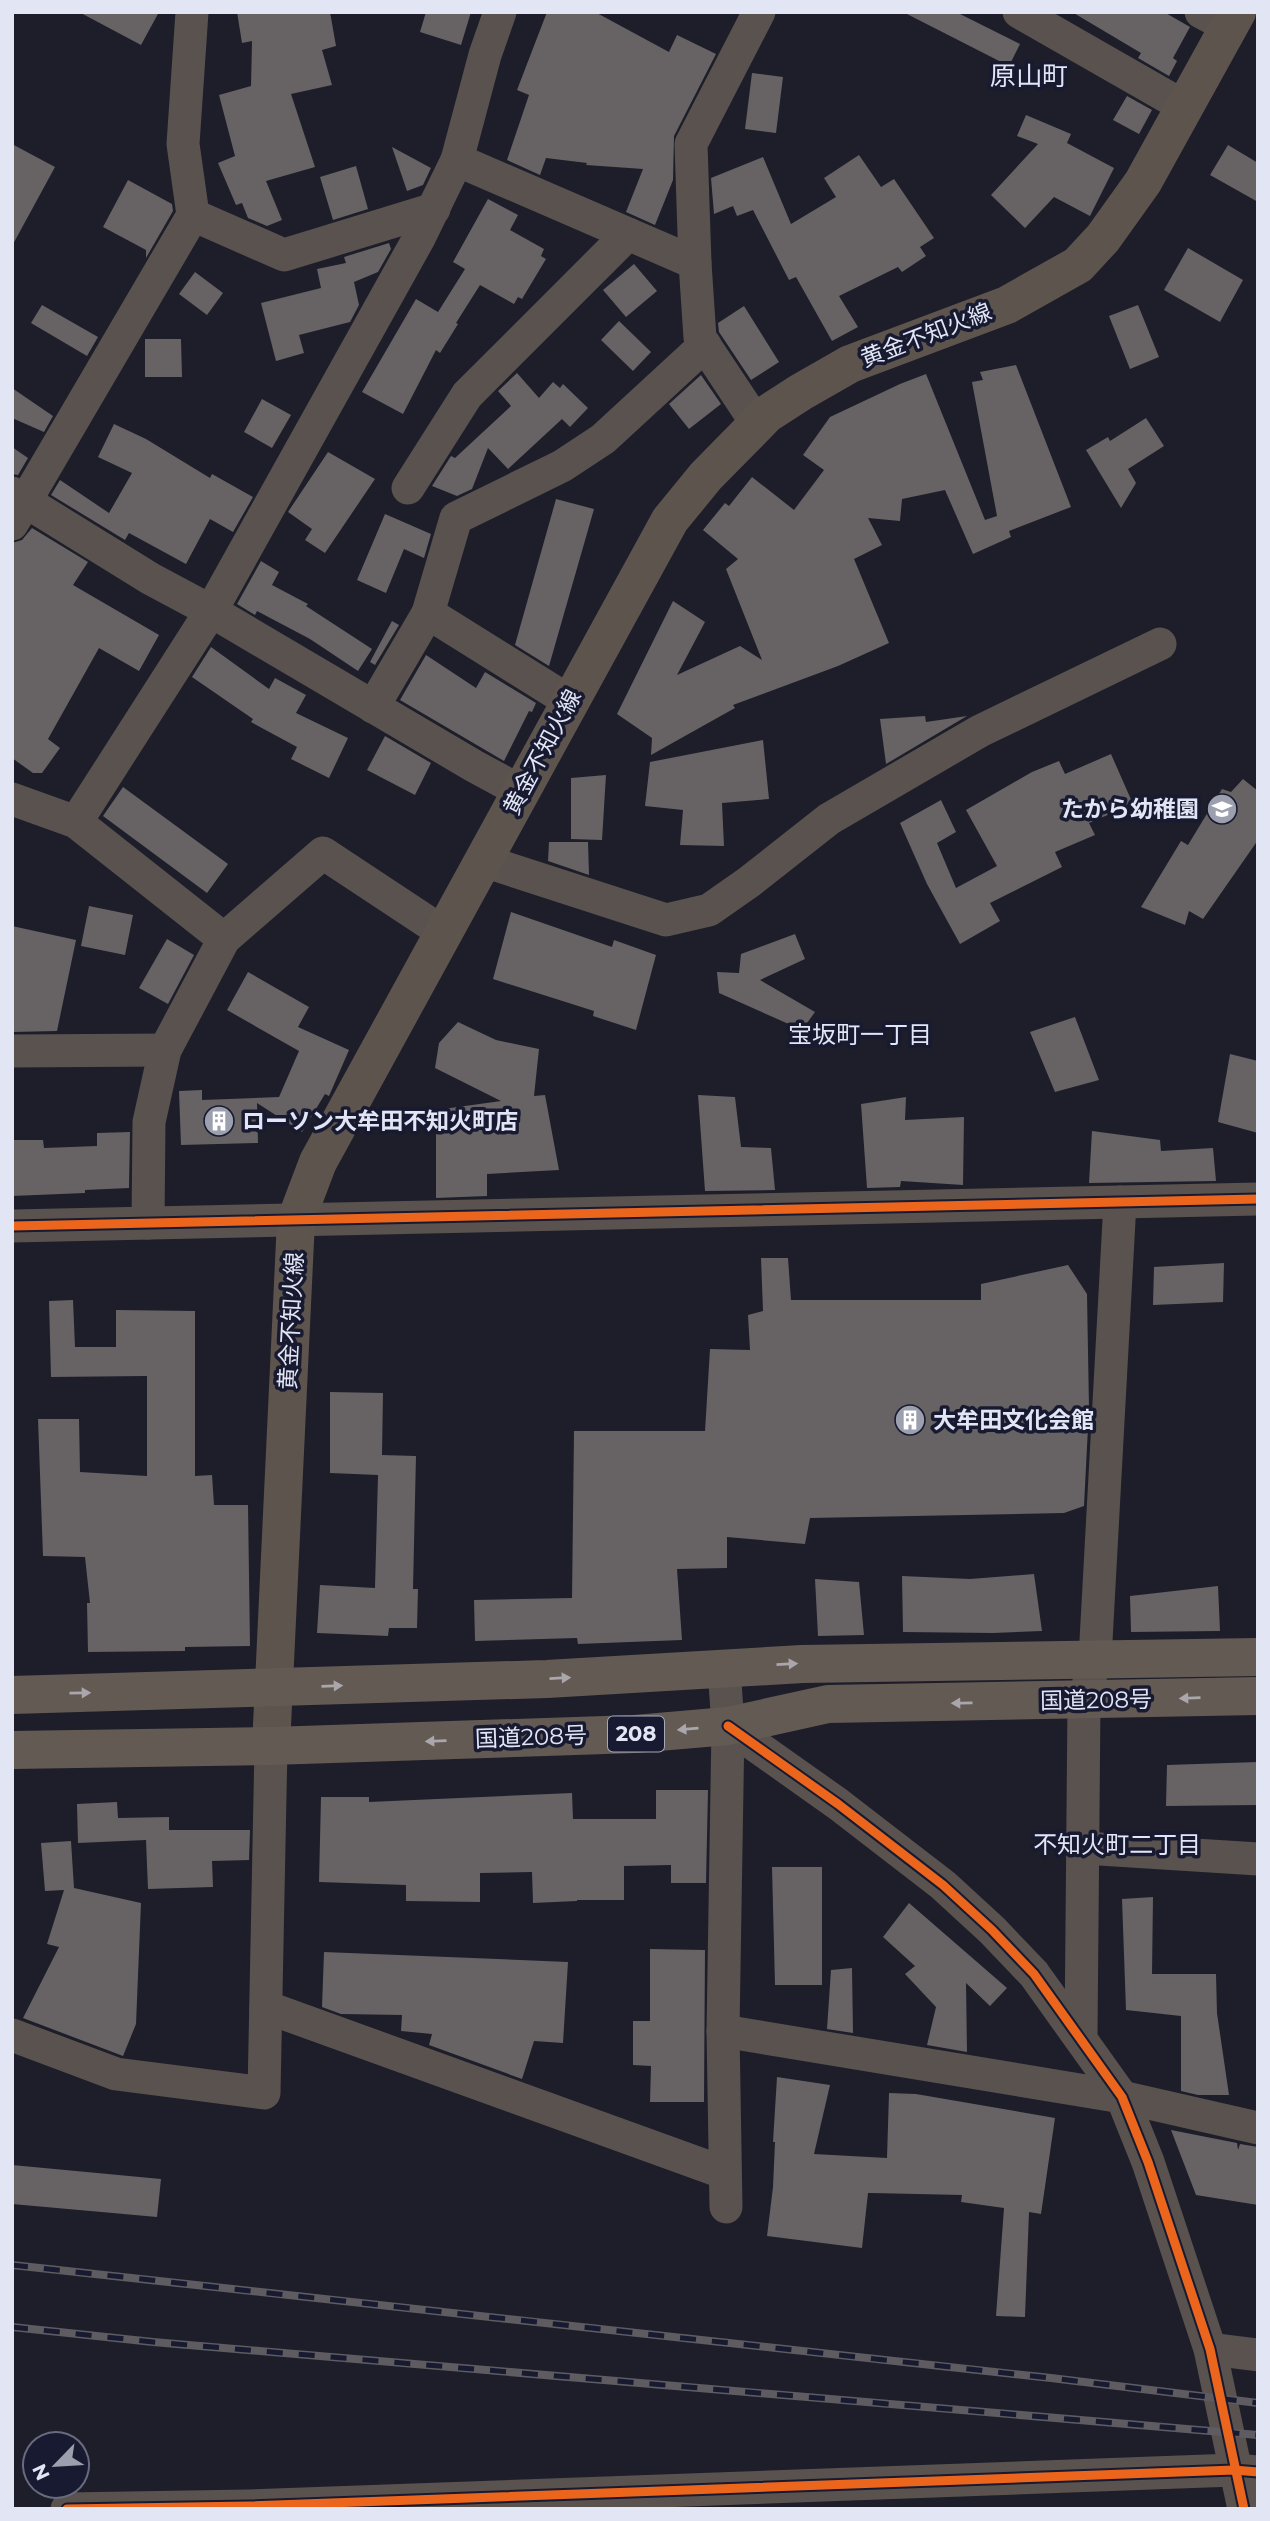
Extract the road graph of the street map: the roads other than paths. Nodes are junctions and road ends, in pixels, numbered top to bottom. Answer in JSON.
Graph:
{"nodes":[{"id":1,"x":192,"y":12,"type":"edge"},
{"id":2,"x":500,"y":12,"type":"edge"},
{"id":3,"x":759,"y":12,"type":"edge"},
{"id":4,"x":1019,"y":12,"type":"edge"},
{"id":5,"x":1222,"y":17,"type":"edge"},
{"id":6,"x":1185,"y":107,"type":"junction"},
{"id":7,"x":457,"y":160,"type":"junction"},
{"id":8,"x":434,"y":209,"type":"junction"},
{"id":9,"x":193,"y":215,"type":"junction"},
{"id":10,"x":628,"y":234,"type":"junction"},
{"id":11,"x":695,"y":263,"type":"junction"},
{"id":12,"x":705,"y":345,"type":"junction"},
{"id":13,"x":757,"y":424,"type":"junction"},
{"id":14,"x":408,"y":488,"type":"dead end"},
{"id":15,"x":17,"y":506,"type":"edge"},
{"id":16,"x":211,"y":611,"type":"junction"},
{"id":17,"x":428,"y":613,"type":"junction"},
{"id":18,"x":1160,"y":644,"type":"dead end"},
{"id":19,"x":569,"y":701,"type":"junction"},
{"id":20,"x":373,"y":706,"type":"junction"},
{"id":21,"x":520,"y":790,"type":"junction"},
{"id":22,"x":12,"y":799,"type":"edge"},
{"id":23,"x":76,"y":822,"type":"junction"},
{"id":24,"x":484,"y":861,"type":"junction"},
{"id":25,"x":444,"y":933,"type":"junction"},
{"id":26,"x":223,"y":939,"type":"junction"},
{"id":27,"x":166,"y":1050,"type":"junction"},
{"id":28,"x":12,"y":1051,"type":"edge"},
{"id":29,"x":1258,"y":1199,"type":"edge"},
{"id":30,"x":1121,"y":1202,"type":"junction"},
{"id":31,"x":296,"y":1220,"type":"junction"},
{"id":32,"x":148,"y":1223,"type":"junction"},
{"id":33,"x":12,"y":1226,"type":"edge"},
{"id":34,"x":1258,"y":1657,"type":"edge"},
{"id":35,"x":1095,"y":1659,"type":"junction"},
{"id":36,"x":724,"y":1668,"type":"junction"},
{"id":37,"x":274,"y":1688,"type":"junction"},
{"id":38,"x":12,"y":1695,"type":"edge"},
{"id":39,"x":1258,"y":1696,"type":"edge"},
{"id":40,"x":1084,"y":1701,"type":"junction"},
{"id":41,"x":729,"y":1726,"type":"junction"},
{"id":42,"x":271,"y":1746,"type":"junction"},
{"id":43,"x":12,"y":1750,"type":"edge"},
{"id":44,"x":1084,"y":1848,"type":"junction"},
{"id":45,"x":1258,"y":1859,"type":"edge"},
{"id":46,"x":266,"y":2007,"type":"junction"},
{"id":47,"x":723,"y":2031,"type":"junction"},
{"id":48,"x":12,"y":2035,"type":"edge"},
{"id":49,"x":1082,"y":2037,"type":"junction"},
{"id":50,"x":1122,"y":2097,"type":"junction"},
{"id":51,"x":1258,"y":2127,"type":"edge"},
{"id":52,"x":725,"y":2173,"type":"junction"},
{"id":53,"x":726,"y":2207,"type":"dead end"},
{"id":54,"x":1210,"y":2349,"type":"junction"},
{"id":55,"x":1258,"y":2355,"type":"edge"},
{"id":56,"x":1246,"y":2471,"type":"edge"},
{"id":57,"x":766,"y":2498,"type":"edge"},
{"id":58,"x":248,"y":2507,"type":"edge"},
{"id":59,"x":67,"y":2509,"type":"edge"},
{"id":60,"x":1244,"y":2509,"type":"edge"}],
"edges":[{"from":1,"to":9,"type":"street"},
{"from":2,"to":7,"type":"street"},
{"from":3,"to":11,"type":"street"},
{"from":4,"to":6,"type":"street"},
{"from":5,"to":6,"type":"main road","name":"黄金不知火線"},
{"from":6,"to":13,"type":"main road","name":"黄金不知火線"},
{"from":7,"to":8,"type":"street"},
{"from":7,"to":10,"type":"street"},
{"from":8,"to":9,"type":"street"},
{"from":8,"to":16,"type":"street"},
{"from":9,"to":15,"type":"street"},
{"from":10,"to":11,"type":"street"},
{"from":10,"to":14,"type":"street"},
{"from":11,"to":12,"type":"street"},
{"from":12,"to":13,"type":"street"},
{"from":12,"to":17,"type":"street"},
{"from":13,"to":19,"type":"main road","name":"黄金不知火線"},
{"from":15,"to":16,"type":"street"},
{"from":16,"to":20,"type":"street"},
{"from":16,"to":23,"type":"street"},
{"from":17,"to":19,"type":"street"},
{"from":17,"to":20,"type":"street"},
{"from":18,"to":24,"type":"street"},
{"from":19,"to":21,"type":"main road","name":"黄金不知火線"},
{"from":20,"to":21,"type":"street"},
{"from":21,"to":24,"type":"main road","name":"黄金不知火線"},
{"from":22,"to":23,"type":"street"},
{"from":23,"to":26,"type":"street"},
{"from":24,"to":25,"type":"main road","name":"黄金不知火線"},
{"from":25,"to":26,"type":"street"},
{"from":25,"to":31,"type":"main road","name":"黄金不知火線"},
{"from":26,"to":27,"type":"street"},
{"from":27,"to":28,"type":"street"},
{"from":27,"to":32,"type":"street"},
{"from":29,"to":30,"type":"street"},
{"from":30,"to":31,"type":"street"},
{"from":30,"to":35,"type":"street"},
{"from":31,"to":32,"type":"street"},
{"from":31,"to":37,"type":"main road","name":"黄金不知火線"},
{"from":32,"to":33,"type":"street"},
{"from":34,"to":35,"type":"highway","name":"国道208号"},
{"from":36,"to":35,"type":"highway","name":"国道208号","one_way":true},
{"from":35,"to":40,"type":"street"},
{"from":37,"to":36,"type":"highway","name":"国道208号","one_way":true},
{"from":36,"to":41,"type":"street"},
{"from":38,"to":37,"type":"highway","name":"国道208号","one_way":true},
{"from":37,"to":42,"type":"main road","name":"黄金不知火線"},
{"from":39,"to":40,"type":"highway","name":"国道208号","number":"208","one_way":true},
{"from":40,"to":41,"type":"highway","name":"国道208号","number":"208","one_way":true},
{"from":40,"to":44,"type":"street"},
{"from":41,"to":42,"type":"highway","name":"国道208号","number":"208","one_way":true},
{"from":41,"to":47,"type":"street"},
{"from":41,"to":49,"type":"street"},
{"from":42,"to":43,"type":"highway","name":"国道208号","number":"208"},
{"from":42,"to":46,"type":"street"},
{"from":44,"to":45,"type":"street"},
{"from":44,"to":49,"type":"street"},
{"from":46,"to":48,"type":"street"},
{"from":46,"to":52,"type":"street"},
{"from":47,"to":50,"type":"street"},
{"from":47,"to":52,"type":"street"},
{"from":49,"to":50,"type":"street"},
{"from":50,"to":51,"type":"street"},
{"from":50,"to":54,"type":"street"},
{"from":52,"to":53,"type":"street"},
{"from":54,"to":55,"type":"street"},
{"from":54,"to":56,"type":"street"},
{"from":56,"to":57,"type":"street"},
{"from":56,"to":60,"type":"street"},
{"from":57,"to":58,"type":"street"},
{"from":58,"to":59,"type":"street"}]}
